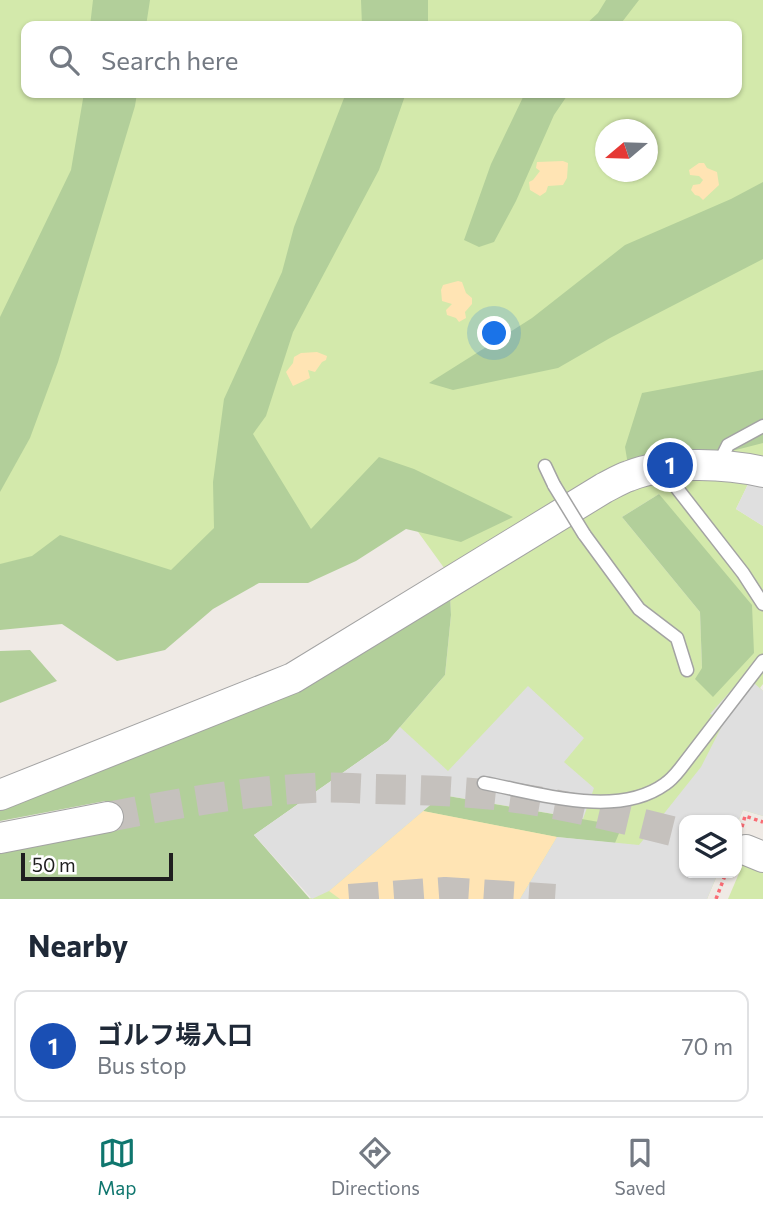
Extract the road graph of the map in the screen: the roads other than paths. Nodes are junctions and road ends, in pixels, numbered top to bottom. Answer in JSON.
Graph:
{"nodes":[{"id":1,"x":763,"y":426,"type":"edge"},
{"id":2,"x":718,"y":465,"type":"junction"},
{"id":3,"x":545,"y":466,"type":"dead end"},
{"id":4,"x":662,"y":469,"type":"junction"},
{"id":5,"x":763,"y":472,"type":"edge"},
{"id":6,"x":763,"y":604,"type":"edge"},
{"id":7,"x":763,"y":661,"type":"edge"},
{"id":8,"x":687,"y":670,"type":"dead end"},
{"id":9,"x":484,"y":783,"type":"dead end"},
{"id":10,"x":0,"y":795,"type":"edge"},
{"id":11,"x":108,"y":817,"type":"tunnel mouth"},
{"id":12,"x":0,"y":838,"type":"edge"}],
"edges":[{"from":1,"to":2,"type":"lane"},
{"from":2,"to":4,"type":"street"},
{"from":2,"to":5,"type":"street"},
{"from":3,"to":8,"type":"lane","bridge":true},
{"from":4,"to":6,"type":"lane"},
{"from":4,"to":10,"type":"street"},
{"from":7,"to":9,"type":"lane"},
{"from":11,"to":12,"type":"street"}]}
